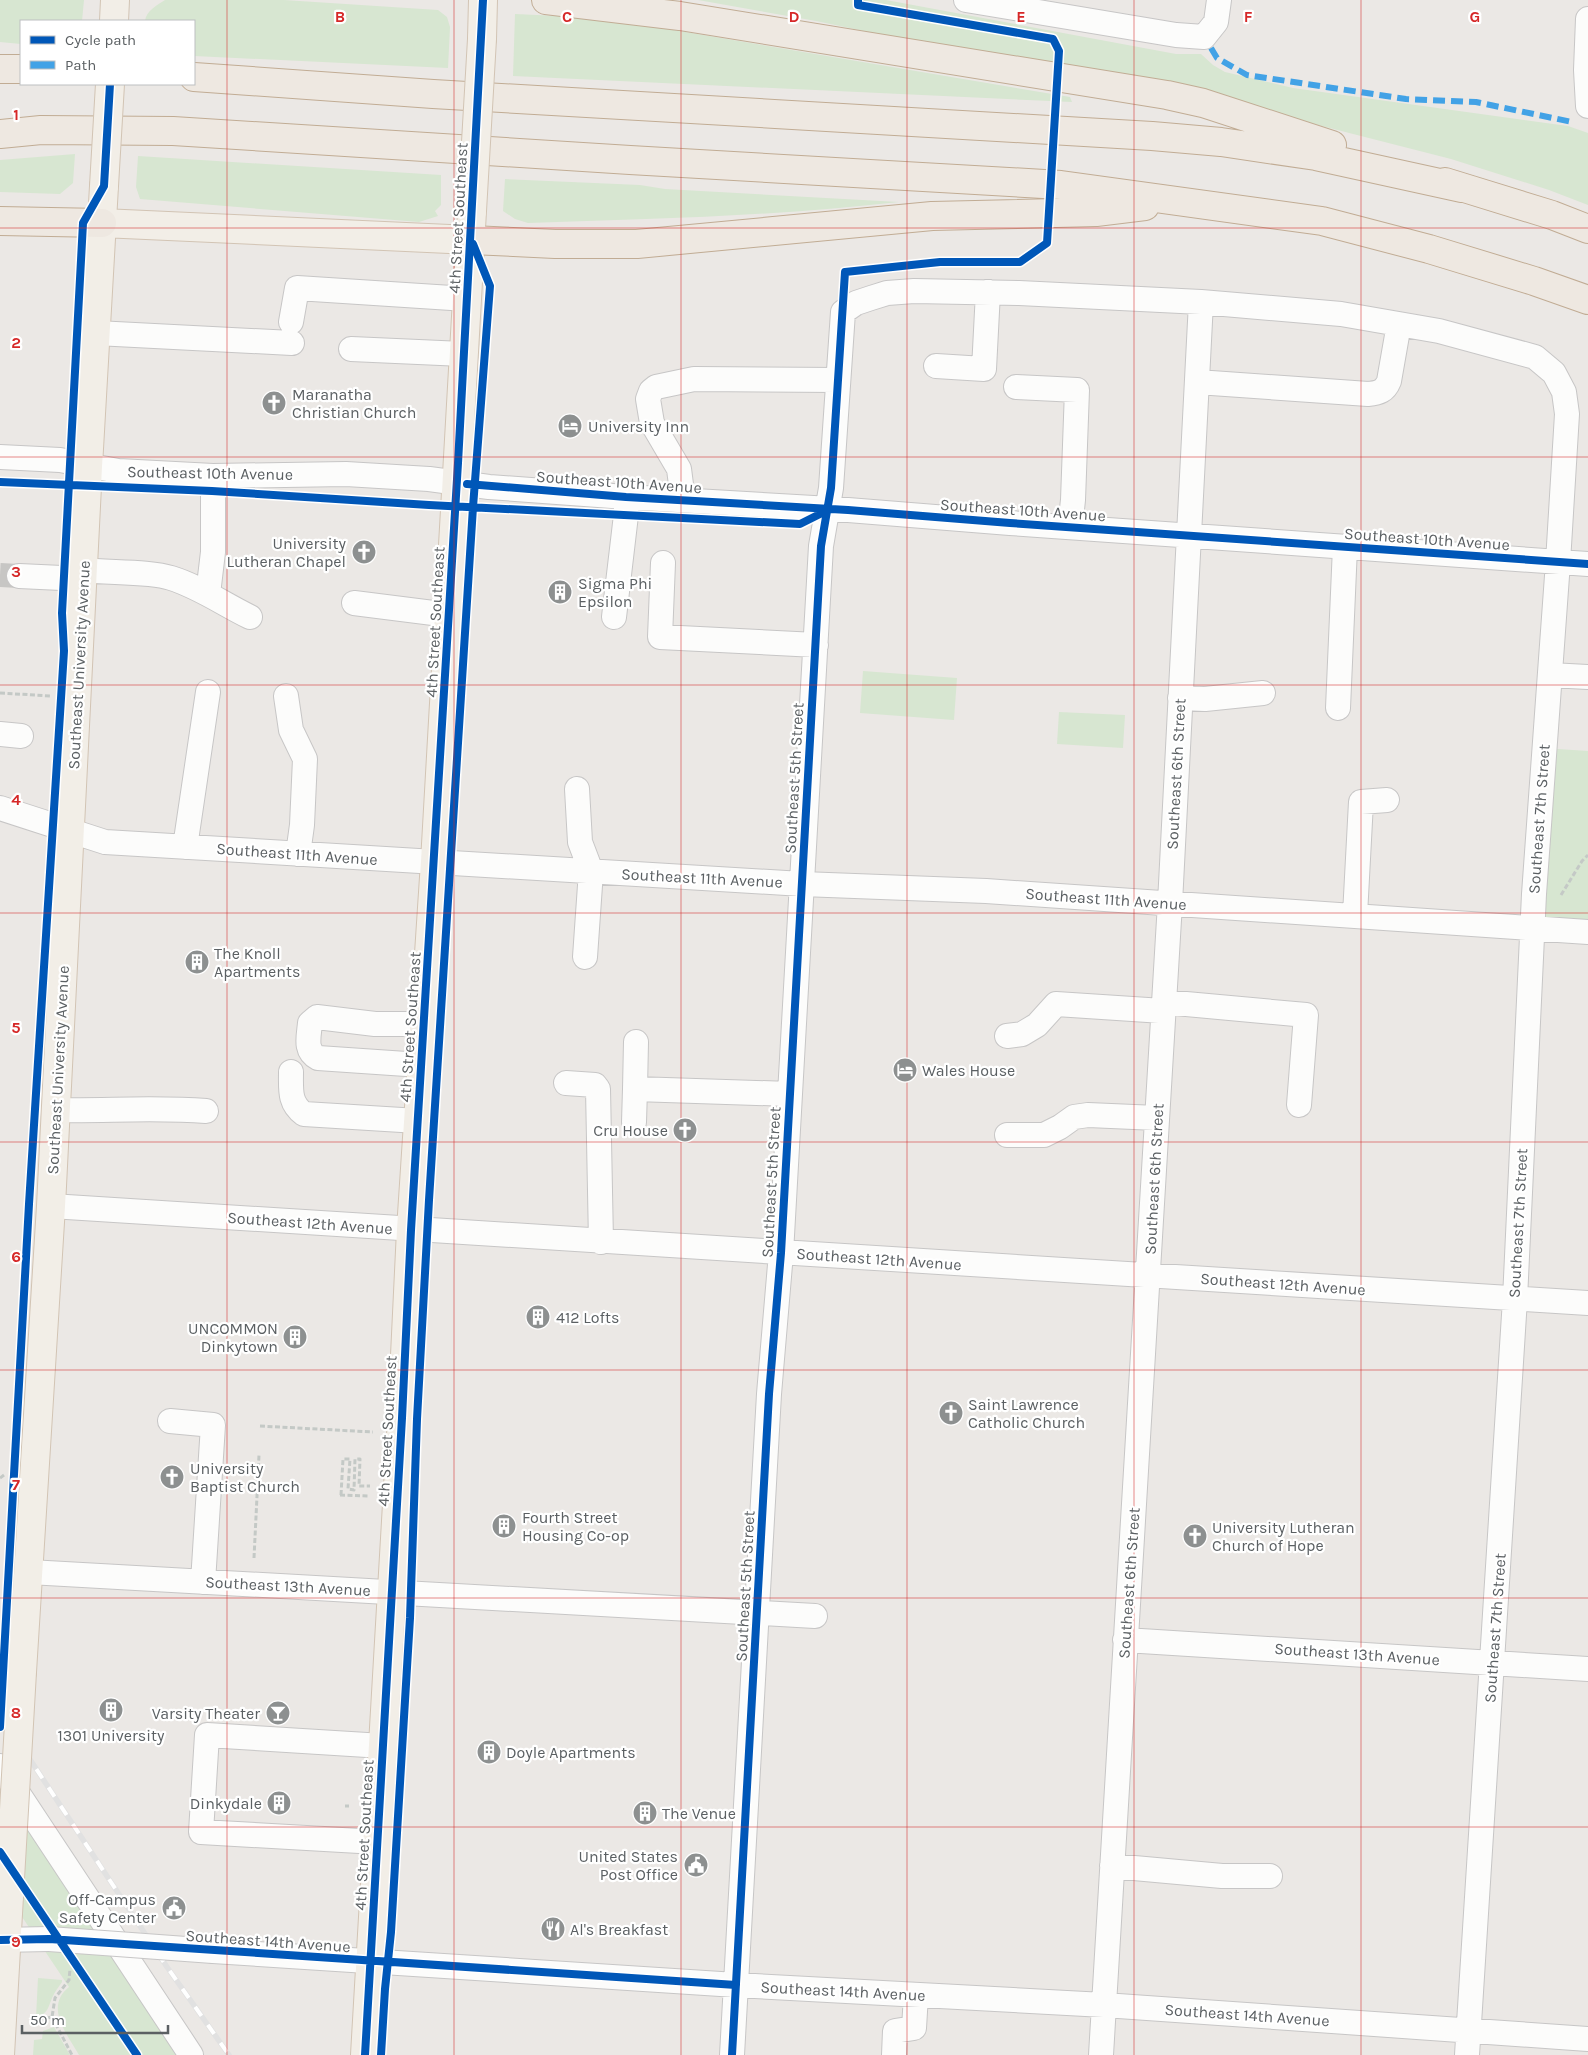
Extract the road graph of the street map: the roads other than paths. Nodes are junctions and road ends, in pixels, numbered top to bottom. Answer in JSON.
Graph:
{"nodes":[{"id":1,"x":484,"y":0,"type":"edge"},
{"id":2,"x":546,"y":0,"type":"edge"},
{"id":3,"x":966,"y":0,"type":"edge"},
{"id":4,"x":1219,"y":0,"type":"edge"},
{"id":5,"x":1588,"y":19,"type":"edge"},
{"id":6,"x":0,"y":69,"type":"edge"},
{"id":7,"x":20,"y":69,"type":"edge"},
{"id":8,"x":195,"y":77,"type":"edge"},
{"id":9,"x":110,"y":85,"type":"edge"},
{"id":10,"x":1588,"y":106,"type":"edge"},
{"id":11,"x":0,"y":134,"type":"edge"},
{"id":12,"x":1462,"y":188,"type":"junction"},
{"id":13,"x":1191,"y":202,"type":"junction"},
{"id":14,"x":0,"y":221,"type":"edge"},
{"id":15,"x":102,"y":223,"type":"junction"},
{"id":16,"x":1588,"y":229,"type":"edge"},
{"id":17,"x":471,"y":240,"type":"junction"},
{"id":18,"x":988,"y":292,"type":"junction"},
{"id":19,"x":467,"y":299,"type":"junction"},
{"id":20,"x":1588,"y":300,"type":"edge"},
{"id":21,"x":1201,"y":302,"type":"junction"},
{"id":22,"x":1399,"y":324,"type":"junction"},
{"id":23,"x":96,"y":333,"type":"junction"},
{"id":24,"x":351,"y":349,"type":"dead end"},
{"id":25,"x":463,"y":354,"type":"junction"},
{"id":26,"x":936,"y":366,"type":"dead end"},
{"id":27,"x":838,"y":380,"type":"junction"},
{"id":28,"x":1197,"y":382,"type":"junction"},
{"id":29,"x":1016,"y":387,"type":"dead end"},
{"id":30,"x":0,"y":457,"type":"edge"},
{"id":31,"x":88,"y":466,"type":"junction"},
{"id":32,"x":213,"y":476,"type":"junction"},
{"id":33,"x":457,"y":483,"type":"junction"},
{"id":34,"x":626,"y":497,"type":"junction"},
{"id":35,"x":683,"y":500,"type":"junction"},
{"id":36,"x":828,"y":510,"type":"junction"},
{"id":37,"x":1070,"y":528,"type":"junction"},
{"id":38,"x":1188,"y":536,"type":"junction"},
{"id":39,"x":1345,"y":547,"type":"junction"},
{"id":40,"x":1558,"y":562,"type":"junction"},
{"id":41,"x":663,"y":563,"type":"dead end"},
{"id":42,"x":1588,"y":564,"type":"edge"},
{"id":43,"x":83,"y":575,"type":"junction"},
{"id":44,"x":20,"y":576,"type":"tunnel mouth"},
{"id":45,"x":208,"y":594,"type":"junction"},
{"id":46,"x":354,"y":603,"type":"dead end"},
{"id":47,"x":449,"y":615,"type":"junction"},
{"id":48,"x":250,"y":617,"type":"dead end"},
{"id":49,"x":614,"y":617,"type":"dead end"},
{"id":50,"x":816,"y":645,"type":"junction"},
{"id":51,"x":1550,"y":674,"type":"junction"},
{"id":52,"x":1588,"y":677,"type":"edge"},
{"id":53,"x":208,"y":692,"type":"dead end"},
{"id":54,"x":1264,"y":694,"type":"dead end"},
{"id":55,"x":286,"y":696,"type":"dead end"},
{"id":56,"x":1180,"y":698,"type":"junction"},
{"id":57,"x":1338,"y":708,"type":"dead end"},
{"id":58,"x":576,"y":789,"type":"dead end"},
{"id":59,"x":1387,"y":800,"type":"dead end"},
{"id":60,"x":0,"y":808,"type":"edge"},
{"id":61,"x":71,"y":830,"type":"junction"},
{"id":62,"x":185,"y":847,"type":"junction"},
{"id":63,"x":298,"y":854,"type":"junction"},
{"id":64,"x":434,"y":862,"type":"junction"},
{"id":65,"x":591,"y":871,"type":"junction"},
{"id":66,"x":802,"y":884,"type":"junction"},
{"id":67,"x":1170,"y":903,"type":"junction"},
{"id":68,"x":1355,"y":915,"type":"junction"},
{"id":69,"x":1532,"y":927,"type":"junction"},
{"id":70,"x":1588,"y":932,"type":"edge"},
{"id":71,"x":585,"y":957,"type":"dead end"},
{"id":72,"x":1164,"y":1006,"type":"junction"},
{"id":73,"x":424,"y":1024,"type":"junction"},
{"id":74,"x":1007,"y":1036,"type":"dead end"},
{"id":75,"x":636,"y":1042,"type":"dead end"},
{"id":76,"x":422,"y":1064,"type":"junction"},
{"id":77,"x":291,"y":1072,"type":"dead end"},
{"id":78,"x":566,"y":1083,"type":"dead end"},
{"id":79,"x":635,"y":1089,"type":"junction"},
{"id":80,"x":790,"y":1094,"type":"junction"},
{"id":81,"x":1299,"y":1106,"type":"dead end"},
{"id":82,"x":56,"y":1110,"type":"junction"},
{"id":83,"x":206,"y":1111,"type":"dead end"},
{"id":84,"x":1157,"y":1118,"type":"junction"},
{"id":85,"x":418,"y":1121,"type":"junction"},
{"id":86,"x":634,"y":1122,"type":"dead end"},
{"id":87,"x":1007,"y":1135,"type":"dead end"},
{"id":88,"x":51,"y":1206,"type":"junction"},
{"id":89,"x":411,"y":1230,"type":"junction"},
{"id":90,"x":601,"y":1242,"type":"junction"},
{"id":91,"x":781,"y":1253,"type":"junction"},
{"id":92,"x":1148,"y":1276,"type":"junction"},
{"id":93,"x":1515,"y":1299,"type":"junction"},
{"id":94,"x":1588,"y":1303,"type":"edge"},
{"id":95,"x":170,"y":1421,"type":"dead end"},
{"id":96,"x":29,"y":1572,"type":"junction"},
{"id":97,"x":203,"y":1582,"type":"junction"},
{"id":98,"x":392,"y":1592,"type":"junction"},
{"id":99,"x":757,"y":1613,"type":"junction"},
{"id":100,"x":815,"y":1616,"type":"dead end"},
{"id":101,"x":1125,"y":1640,"type":"junction"},
{"id":102,"x":1493,"y":1664,"type":"junction"},
{"id":103,"x":1588,"y":1669,"type":"edge"},
{"id":104,"x":382,"y":1746,"type":"junction"},
{"id":105,"x":0,"y":1766,"type":"edge"},
{"id":106,"x":377,"y":1842,"type":"junction"},
{"id":107,"x":1112,"y":1866,"type":"junction"},
{"id":108,"x":1270,"y":1876,"type":"dead end"},
{"id":109,"x":4,"y":1940,"type":"edge"},
{"id":110,"x":370,"y":1962,"type":"junction"},
{"id":111,"x":736,"y":1985,"type":"junction"},
{"id":112,"x":916,"y":1995,"type":"junction"},
{"id":113,"x":1104,"y":2005,"type":"junction"},
{"id":114,"x":1468,"y":2031,"type":"junction"},
{"id":115,"x":1588,"y":2039,"type":"edge"},
{"id":116,"x":0,"y":2055,"type":"edge"},
{"id":117,"x":191,"y":2055,"type":"edge"},
{"id":118,"x":365,"y":2055,"type":"edge"},
{"id":119,"x":732,"y":2055,"type":"edge"},
{"id":120,"x":894,"y":2055,"type":"edge"},
{"id":121,"x":1101,"y":2055,"type":"edge"},
{"id":122,"x":1467,"y":2055,"type":"edge"}],
"edges":[{"from":1,"to":17,"type":"main road","name":"4th Street Southeast","bridge":true},
{"from":2,"to":12,"type":"highway"},
{"from":3,"to":4,"type":"street"},
{"from":5,"to":10,"type":"street"},
{"from":6,"to":7,"type":"highway"},
{"from":8,"to":12,"type":"highway"},
{"from":9,"to":15,"type":"main road","name":"Southeast University Avenue","bridge":true},
{"from":11,"to":13,"type":"highway"},
{"from":12,"to":16,"type":"highway"},
{"from":13,"to":17,"type":"highway"},
{"from":13,"to":20,"type":"highway"},
{"from":14,"to":15,"type":"highway"},
{"from":15,"to":17,"type":"main road"},
{"from":15,"to":23,"type":"main road","name":"Southeast University Avenue"},
{"from":17,"to":19,"type":"main road","name":"4th Street Southeast"},
{"from":18,"to":21,"type":"street"},
{"from":18,"to":26,"type":"street"},
{"from":18,"to":27,"type":"street","name":"Southeast 5th Street"},
{"from":19,"to":23,"type":"street"},
{"from":19,"to":25,"type":"main road","name":"4th Street Southeast"},
{"from":21,"to":22,"type":"street"},
{"from":21,"to":28,"type":"street","name":"Southeast 6th Street"},
{"from":22,"to":28,"type":"street"},
{"from":22,"to":40,"type":"street","name":"Southeast 7th Street"},
{"from":23,"to":31,"type":"main road","name":"Southeast University Avenue"},
{"from":24,"to":25,"type":"street"},
{"from":25,"to":33,"type":"main road","name":"4th Street Southeast"},
{"from":27,"to":35,"type":"street"},
{"from":27,"to":36,"type":"street","name":"Southeast 5th Street"},
{"from":28,"to":38,"type":"street","name":"Southeast 6th Street"},
{"from":29,"to":37,"type":"street"},
{"from":30,"to":31,"type":"street","name":"Southeast 10th Avenue"},
{"from":31,"to":32,"type":"street","name":"Southeast 10th Avenue"},
{"from":31,"to":43,"type":"main road","name":"Southeast University Avenue"},
{"from":32,"to":33,"type":"street","name":"Southeast 10th Avenue"},
{"from":32,"to":45,"type":"street"},
{"from":33,"to":34,"type":"street","name":"Southeast 10th Avenue"},
{"from":33,"to":47,"type":"main road","name":"4th Street Southeast"},
{"from":34,"to":35,"type":"street","name":"Southeast 10th Avenue"},
{"from":34,"to":49,"type":"street"},
{"from":35,"to":36,"type":"street","name":"Southeast 10th Avenue"},
{"from":36,"to":37,"type":"street","name":"Southeast 10th Avenue"},
{"from":36,"to":50,"type":"street","name":"Southeast 5th Street"},
{"from":37,"to":38,"type":"street","name":"Southeast 10th Avenue"},
{"from":38,"to":39,"type":"street","name":"Southeast 10th Avenue"},
{"from":38,"to":56,"type":"street","name":"Southeast 6th Street"},
{"from":39,"to":40,"type":"street","name":"Southeast 10th Avenue"},
{"from":39,"to":57,"type":"street"},
{"from":40,"to":42,"type":"street","name":"Southeast 10th Avenue"},
{"from":40,"to":51,"type":"street","name":"Southeast 7th Street"},
{"from":41,"to":50,"type":"street"},
{"from":43,"to":44,"type":"street"},
{"from":43,"to":45,"type":"street"},
{"from":43,"to":61,"type":"main road","name":"Southeast University Avenue"},
{"from":45,"to":48,"type":"street"},
{"from":46,"to":47,"type":"street"},
{"from":47,"to":64,"type":"main road","name":"4th Street Southeast"},
{"from":50,"to":66,"type":"street","name":"Southeast 5th Street"},
{"from":51,"to":52,"type":"street"},
{"from":51,"to":69,"type":"street","name":"Southeast 7th Street"},
{"from":53,"to":62,"type":"street"},
{"from":54,"to":56,"type":"street"},
{"from":55,"to":63,"type":"street"},
{"from":56,"to":67,"type":"street","name":"Southeast 6th Street"},
{"from":58,"to":65,"type":"street"},
{"from":59,"to":68,"type":"street"},
{"from":60,"to":61,"type":"street","name":"Southeast 11th Avenue"},
{"from":61,"to":62,"type":"street","name":"Southeast 11th Avenue"},
{"from":61,"to":82,"type":"main road","name":"Southeast University Avenue"},
{"from":62,"to":63,"type":"street","name":"Southeast 11th Avenue"},
{"from":63,"to":64,"type":"street","name":"Southeast 11th Avenue"},
{"from":64,"to":65,"type":"street","name":"Southeast 11th Avenue"},
{"from":64,"to":73,"type":"main road","name":"4th Street Southeast"},
{"from":65,"to":66,"type":"street","name":"Southeast 11th Avenue"},
{"from":65,"to":71,"type":"street"},
{"from":66,"to":67,"type":"street","name":"Southeast 11th Avenue"},
{"from":66,"to":80,"type":"street","name":"Southeast 5th Street"},
{"from":67,"to":68,"type":"street","name":"Southeast 11th Avenue"},
{"from":67,"to":72,"type":"street","name":"Southeast 6th Street"},
{"from":68,"to":69,"type":"street","name":"Southeast 11th Avenue"},
{"from":69,"to":70,"type":"street","name":"Southeast 11th Avenue"},
{"from":69,"to":93,"type":"street","name":"Southeast 7th Street"},
{"from":72,"to":74,"type":"street"},
{"from":72,"to":81,"type":"street"},
{"from":72,"to":84,"type":"street","name":"Southeast 6th Street"},
{"from":73,"to":76,"type":"main road","name":"4th Street Southeast"},
{"from":73,"to":76,"type":"street"},
{"from":75,"to":79,"type":"street"},
{"from":76,"to":85,"type":"main road","name":"4th Street Southeast"},
{"from":77,"to":85,"type":"street"},
{"from":78,"to":90,"type":"street"},
{"from":79,"to":80,"type":"street"},
{"from":79,"to":86,"type":"street"},
{"from":80,"to":91,"type":"street","name":"Southeast 5th Street"},
{"from":82,"to":83,"type":"street"},
{"from":82,"to":88,"type":"main road","name":"Southeast University Avenue"},
{"from":84,"to":87,"type":"street"},
{"from":84,"to":92,"type":"street","name":"Southeast 6th Street"},
{"from":85,"to":89,"type":"main road","name":"4th Street Southeast"},
{"from":88,"to":89,"type":"street","name":"Southeast 12th Avenue"},
{"from":88,"to":96,"type":"main road","name":"Southeast University Avenue"},
{"from":89,"to":90,"type":"street","name":"Southeast 12th Avenue"},
{"from":89,"to":98,"type":"main road","name":"4th Street Southeast"},
{"from":90,"to":91,"type":"street","name":"Southeast 12th Avenue"},
{"from":91,"to":92,"type":"street","name":"Southeast 12th Avenue"},
{"from":91,"to":99,"type":"street","name":"Southeast 5th Street"},
{"from":92,"to":93,"type":"street","name":"Southeast 12th Avenue"},
{"from":92,"to":101,"type":"street","name":"Southeast 6th Street"},
{"from":93,"to":94,"type":"street","name":"Southeast 12th Avenue"},
{"from":93,"to":102,"type":"street","name":"Southeast 7th Street"},
{"from":95,"to":97,"type":"street"},
{"from":96,"to":97,"type":"street","name":"Southeast 13th Avenue"},
{"from":96,"to":109,"type":"main road","name":"Southeast University Avenue","bridge":true},
{"from":97,"to":98,"type":"street","name":"Southeast 13th Avenue"},
{"from":98,"to":99,"type":"street","name":"Southeast 13th Avenue"},
{"from":98,"to":104,"type":"main road","name":"4th Street Southeast"},
{"from":99,"to":100,"type":"street","name":"Southeast 13th Avenue"},
{"from":99,"to":111,"type":"street","name":"Southeast 5th Street"},
{"from":101,"to":102,"type":"street","name":"Southeast 13th Avenue"},
{"from":101,"to":107,"type":"street","name":"Southeast 6th Street"},
{"from":102,"to":103,"type":"street","name":"Southeast 13th Avenue"},
{"from":102,"to":114,"type":"street","name":"Southeast 7th Street"},
{"from":104,"to":106,"type":"main road","name":"4th Street Southeast"},
{"from":104,"to":106,"type":"street"},
{"from":105,"to":117,"type":"street"},
{"from":106,"to":110,"type":"main road","name":"4th Street Southeast"},
{"from":107,"to":108,"type":"street"},
{"from":107,"to":113,"type":"street","name":"Southeast 6th Street"},
{"from":109,"to":110,"type":"street","name":"Southeast 14th Avenue","bridge":true},
{"from":109,"to":116,"type":"main road","name":"Southeast University Avenue"},
{"from":110,"to":111,"type":"street","name":"Southeast 14th Avenue"},
{"from":110,"to":118,"type":"main road","name":"4th Street Southeast"},
{"from":111,"to":112,"type":"street","name":"Southeast 14th Avenue"},
{"from":111,"to":119,"type":"street","name":"Southeast 5th Street"},
{"from":112,"to":113,"type":"street","name":"Southeast 14th Avenue"},
{"from":112,"to":120,"type":"street"},
{"from":113,"to":114,"type":"street","name":"Southeast 14th Avenue"},
{"from":113,"to":121,"type":"street","name":"Southeast 6th Street"},
{"from":114,"to":115,"type":"street","name":"Southeast 14th Avenue"},
{"from":114,"to":122,"type":"street","name":"Southeast 7th Street"}]}
